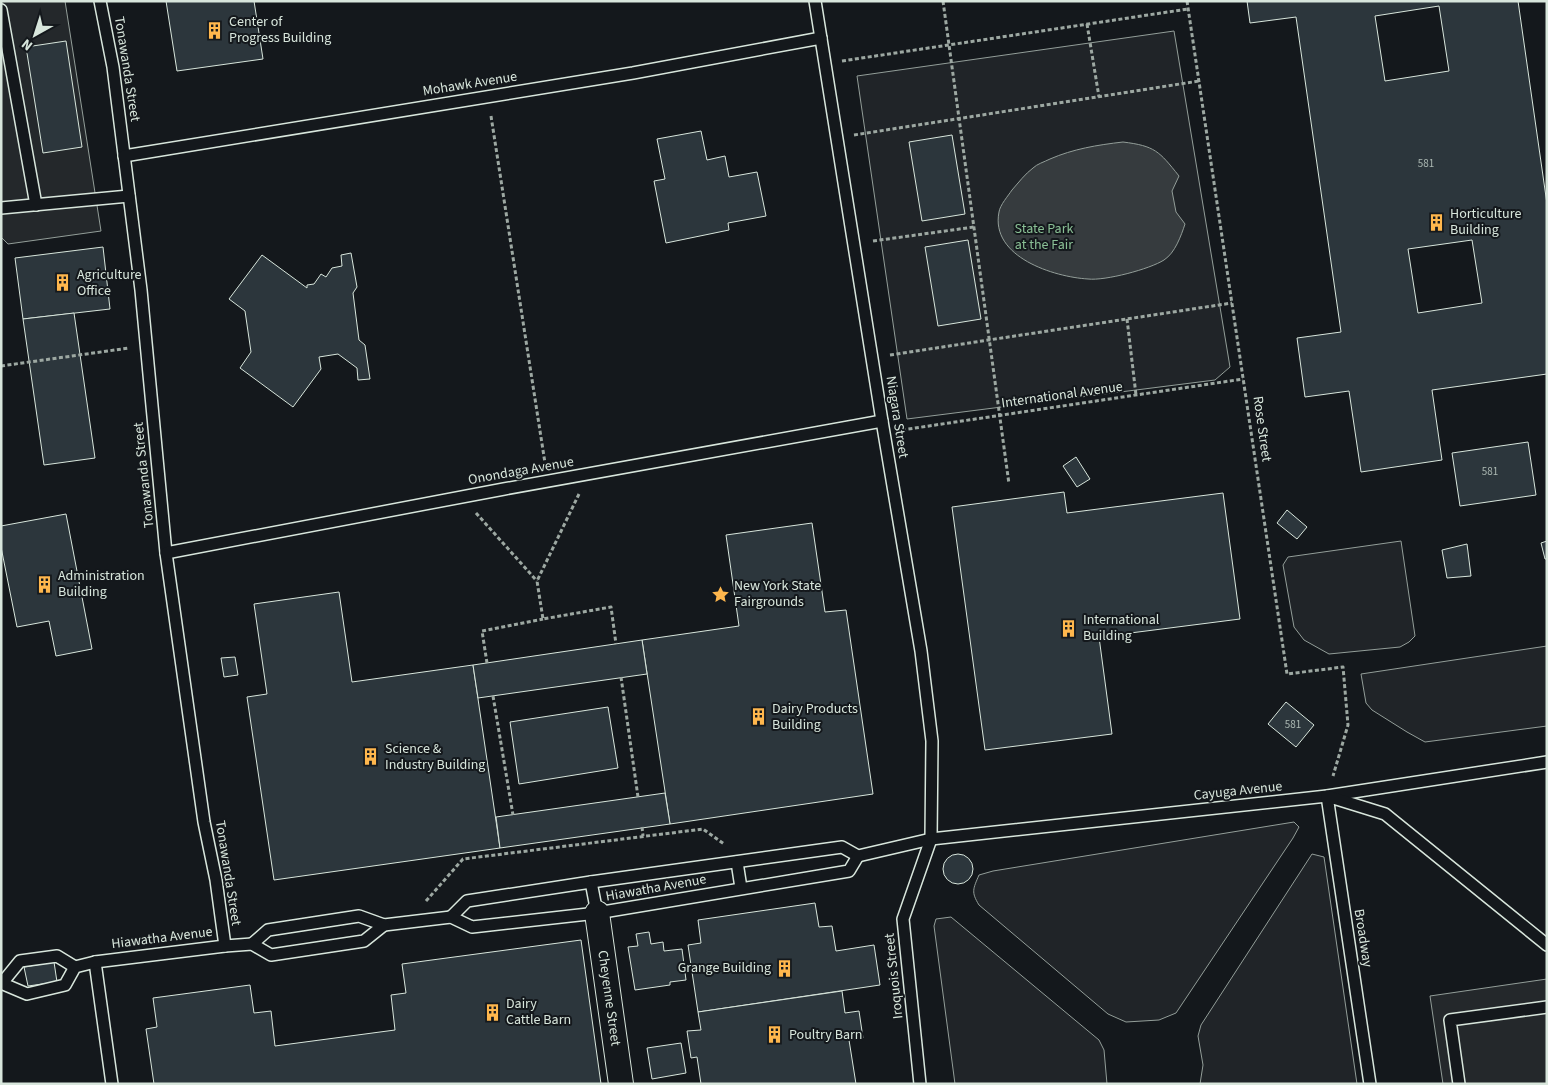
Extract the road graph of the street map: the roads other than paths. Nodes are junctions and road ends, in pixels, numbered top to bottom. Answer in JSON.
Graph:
{"nodes":[{"id":1,"x":100,"y":1,"type":"edge"},
{"id":2,"x":815,"y":1,"type":"edge"},
{"id":3,"x":1,"y":10,"type":"edge"},
{"id":4,"x":820,"y":38,"type":"junction"},
{"id":5,"x":124,"y":156,"type":"junction"},
{"id":6,"x":129,"y":196,"type":"junction"},
{"id":7,"x":36,"y":205,"type":"junction"},
{"id":8,"x":1,"y":208,"type":"edge"},
{"id":9,"x":883,"y":427,"type":"junction"},
{"id":10,"x":166,"y":553,"type":"junction"},
{"id":11,"x":1547,"y":762,"type":"edge"},
{"id":12,"x":1327,"y":796,"type":"junction"},
{"id":13,"x":931,"y":839,"type":"junction"},
{"id":14,"x":858,"y":856,"type":"junction"},
{"id":15,"x":742,"y":861,"type":"junction"},
{"id":16,"x":590,"y":882,"type":"junction"},
{"id":17,"x":741,"y":888,"type":"junction"},
{"id":18,"x":597,"y":913,"type":"junction"},
{"id":19,"x":451,"y":917,"type":"junction"},
{"id":20,"x":384,"y":925,"type":"junction"},
{"id":21,"x":252,"y":944,"type":"junction"},
{"id":22,"x":1547,"y":945,"type":"edge"},
{"id":23,"x":225,"y":946,"type":"junction"},
{"id":24,"x":95,"y":962,"type":"junction"},
{"id":25,"x":76,"y":967,"type":"junction"},
{"id":26,"x":2,"y":983,"type":"edge"},
{"id":27,"x":1547,"y":1007,"type":"edge"},
{"id":28,"x":112,"y":1084,"type":"edge"},
{"id":29,"x":621,"y":1084,"type":"edge"},
{"id":30,"x":920,"y":1084,"type":"edge"},
{"id":31,"x":1370,"y":1084,"type":"edge"},
{"id":32,"x":1459,"y":1084,"type":"edge"}],
"edges":[{"from":1,"to":5,"type":"lane","name":"Tonawanda Street"},
{"from":2,"to":4,"type":"lane","name":"Niagara Street"},
{"from":3,"to":7,"type":"lane"},
{"from":4,"to":5,"type":"lane","name":"Mohawk Avenue"},
{"from":4,"to":9,"type":"lane","name":"Niagara Street"},
{"from":5,"to":6,"type":"lane","name":"Tonawanda Street"},
{"from":6,"to":7,"type":"lane"},
{"from":6,"to":10,"type":"lane","name":"Tonawanda Street"},
{"from":7,"to":8,"type":"lane"},
{"from":9,"to":10,"type":"lane","name":"Onondaga Avenue"},
{"from":9,"to":13,"type":"lane","name":"Niagara Street"},
{"from":10,"to":23,"type":"lane","name":"Tonawanda Street"},
{"from":11,"to":12,"type":"lane","name":"Cayuga Avenue"},
{"from":12,"to":13,"type":"lane","name":"Cayuga Avenue"},
{"from":12,"to":22,"type":"lane"},
{"from":12,"to":31,"type":"lane","name":"Broadway"},
{"from":13,"to":14,"type":"lane"},
{"from":13,"to":30,"type":"lane","name":"Iroquois Street"},
{"from":14,"to":15,"type":"lane","name":"Hiawatha Avenue"},
{"from":14,"to":17,"type":"lane","name":"Hiawatha Avenue"},
{"from":15,"to":16,"type":"lane","name":"Hiawatha Avenue"},
{"from":15,"to":17,"type":"lane"},
{"from":16,"to":18,"type":"lane"},
{"from":16,"to":19,"type":"lane","name":"Hiawatha Avenue"},
{"from":17,"to":18,"type":"lane","name":"Hiawatha Avenue"},
{"from":18,"to":19,"type":"lane","name":"Hiawatha Avenue"},
{"from":18,"to":29,"type":"street","name":"Cheyenne Street"},
{"from":19,"to":20,"type":"lane","name":"Hiawatha Avenue"},
{"from":20,"to":21,"type":"lane","name":"Hiawatha Avenue"},
{"from":20,"to":21,"type":"lane","name":"Hiawatha Avenue"},
{"from":21,"to":23,"type":"lane","name":"Hiawatha Avenue"},
{"from":23,"to":24,"type":"lane","name":"Hiawatha Avenue"},
{"from":24,"to":25,"type":"lane","name":"Hiawatha Avenue"},
{"from":24,"to":28,"type":"lane"},
{"from":25,"to":26,"type":"lane"},
{"from":25,"to":26,"type":"lane"},
{"from":27,"to":32,"type":"lane"}]}
